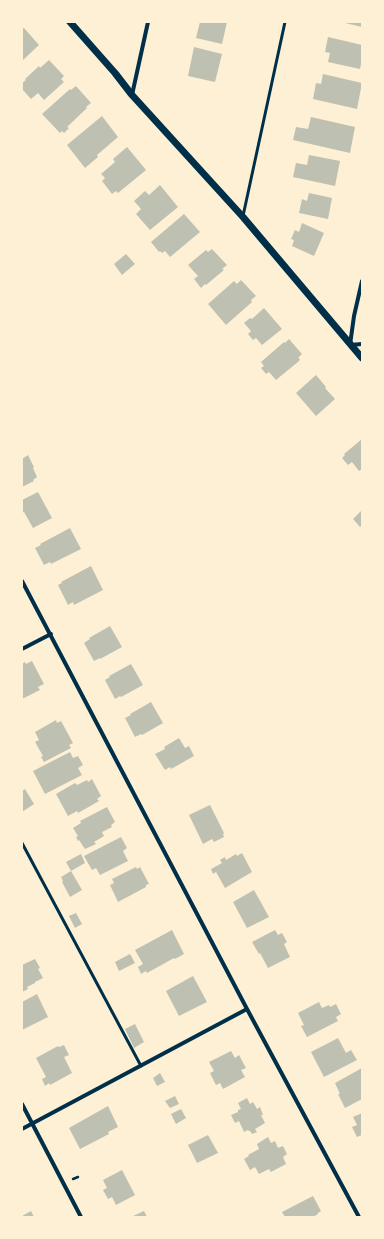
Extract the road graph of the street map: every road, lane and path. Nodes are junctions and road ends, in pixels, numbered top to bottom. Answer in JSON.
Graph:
{"nodes":[{"id":1,"x":70,"y":22,"type":"edge"},
{"id":2,"x":148,"y":22,"type":"edge"},
{"id":3,"x":285,"y":22,"type":"edge"},
{"id":4,"x":132,"y":95,"type":"junction"},
{"id":5,"x":243,"y":218,"type":"junction"},
{"id":6,"x":362,"y":281,"type":"edge"},
{"id":7,"x":362,"y":344,"type":"edge"},
{"id":8,"x":350,"y":345,"type":"junction"},
{"id":9,"x":362,"y":358,"type":"edge"},
{"id":10,"x":22,"y":581,"type":"edge"},
{"id":11,"x":51,"y":634,"type":"junction"},
{"id":12,"x":22,"y":649,"type":"edge"},
{"id":13,"x":22,"y":843,"type":"edge"},
{"id":14,"x":247,"y":1009,"type":"junction"},
{"id":15,"x":140,"y":1066,"type":"junction"},
{"id":16,"x":22,"y":1104,"type":"edge"},
{"id":17,"x":33,"y":1124,"type":"junction"},
{"id":18,"x":22,"y":1129,"type":"edge"},
{"id":19,"x":81,"y":1217,"type":"edge"},
{"id":20,"x":359,"y":1217,"type":"edge"}],
"edges":[{"from":1,"to":4,"type":"street"},
{"from":2,"to":4,"type":"street"},
{"from":3,"to":5,"type":"lane"},
{"from":4,"to":5,"type":"street"},
{"from":5,"to":8,"type":"street"},
{"from":6,"to":8,"type":"street"},
{"from":7,"to":8,"type":"street"},
{"from":8,"to":9,"type":"street"},
{"from":10,"to":11,"type":"street"},
{"from":11,"to":12,"type":"street"},
{"from":11,"to":14,"type":"street"},
{"from":13,"to":15,"type":"lane"},
{"from":14,"to":15,"type":"street"},
{"from":14,"to":20,"type":"street"},
{"from":15,"to":17,"type":"street"},
{"from":16,"to":17,"type":"street"},
{"from":17,"to":18,"type":"street"},
{"from":17,"to":19,"type":"street"}]}
